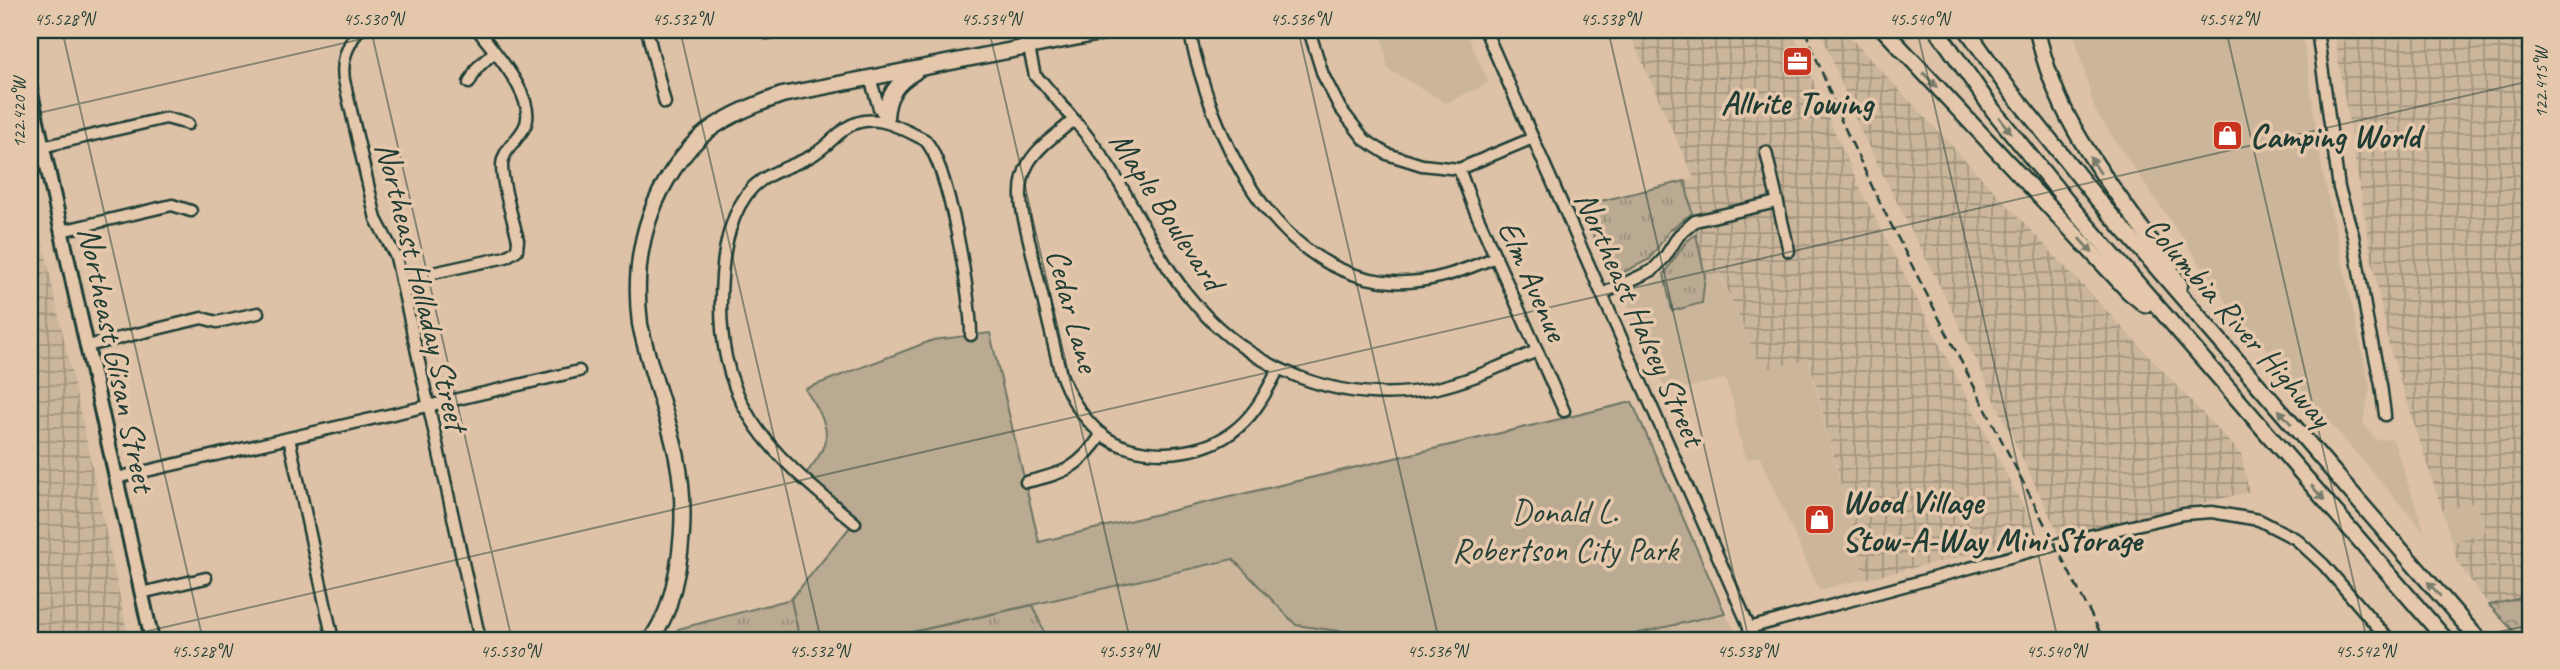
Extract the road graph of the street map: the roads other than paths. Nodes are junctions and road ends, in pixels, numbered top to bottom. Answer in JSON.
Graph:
{"nodes":[{"id":1,"x":358,"y":30,"type":"edge"},
{"id":2,"x":478,"y":30,"type":"edge"},
{"id":3,"x":647,"y":30,"type":"edge"},
{"id":4,"x":784,"y":30,"type":"edge"},
{"id":5,"x":1025,"y":30,"type":"edge"},
{"id":6,"x":1115,"y":30,"type":"edge"},
{"id":7,"x":1189,"y":30,"type":"edge"},
{"id":8,"x":1309,"y":30,"type":"edge"},
{"id":9,"x":1485,"y":30,"type":"edge"},
{"id":10,"x":1884,"y":30,"type":"edge"},
{"id":11,"x":1937,"y":30,"type":"edge"},
{"id":12,"x":1967,"y":30,"type":"edge"},
{"id":13,"x":2037,"y":30,"type":"edge"},
{"id":14,"x":2317,"y":30,"type":"edge"},
{"id":15,"x":767,"y":32,"type":"edge"},
{"id":16,"x":1029,"y":47,"type":"junction"},
{"id":17,"x":494,"y":52,"type":"junction"},
{"id":18,"x":922,"y":68,"type":"junction"},
{"id":19,"x":870,"y":78,"type":"junction"},
{"id":20,"x":469,"y":83,"type":"dead end"},
{"id":21,"x":30,"y":89,"type":"edge"},
{"id":22,"x":665,"y":103,"type":"dead end"},
{"id":23,"x":887,"y":120,"type":"junction"},
{"id":24,"x":1074,"y":120,"type":"junction"},
{"id":25,"x":188,"y":124,"type":"dead end"},
{"id":26,"x":1533,"y":138,"type":"junction"},
{"id":27,"x":43,"y":147,"type":"junction"},
{"id":28,"x":1766,"y":152,"type":"dead end"},
{"id":29,"x":1459,"y":169,"type":"junction"},
{"id":30,"x":1777,"y":202,"type":"junction"},
{"id":31,"x":191,"y":211,"type":"dead end"},
{"id":32,"x":61,"y":231,"type":"junction"},
{"id":33,"x":1789,"y":251,"type":"dead end"},
{"id":34,"x":1496,"y":257,"type":"junction"},
{"id":35,"x":401,"y":279,"type":"junction"},
{"id":36,"x":1602,"y":294,"type":"junction"},
{"id":37,"x":258,"y":313,"type":"dead end"},
{"id":38,"x":2203,"y":322,"type":"junction"},
{"id":39,"x":2177,"y":331,"type":"junction"},
{"id":40,"x":971,"y":335,"type":"dead end"},
{"id":41,"x":87,"y":346,"type":"junction"},
{"id":42,"x":1537,"y":351,"type":"junction"},
{"id":43,"x":1278,"y":370,"type":"junction"},
{"id":44,"x":579,"y":371,"type":"dead end"},
{"id":45,"x":428,"y":406,"type":"junction"},
{"id":46,"x":1564,"y":411,"type":"dead end"},
{"id":47,"x":2385,"y":415,"type":"dead end"},
{"id":48,"x":1102,"y":434,"type":"junction"},
{"id":49,"x":289,"y":438,"type":"junction"},
{"id":50,"x":116,"y":478,"type":"junction"},
{"id":51,"x":1026,"y":482,"type":"dead end"},
{"id":52,"x":855,"y":523,"type":"dead end"},
{"id":53,"x":206,"y":578,"type":"dead end"},
{"id":54,"x":141,"y":593,"type":"junction"},
{"id":55,"x":1749,"y":628,"type":"junction"},
{"id":56,"x":152,"y":640,"type":"edge"},
{"id":57,"x":333,"y":640,"type":"edge"},
{"id":58,"x":480,"y":640,"type":"edge"},
{"id":59,"x":651,"y":640,"type":"edge"},
{"id":60,"x":1755,"y":640,"type":"edge"},
{"id":61,"x":2389,"y":640,"type":"edge"},
{"id":62,"x":2446,"y":640,"type":"edge"},
{"id":63,"x":2479,"y":640,"type":"edge"}],
"edges":[{"from":1,"to":35,"type":"street","name":"Northeast Holladay Street"},
{"from":2,"to":17,"type":"street"},
{"from":3,"to":22,"type":"street"},
{"from":4,"to":15,"type":"street"},
{"from":5,"to":16,"type":"street","name":"Maple Boulevard"},
{"from":6,"to":16,"type":"highway"},
{"from":7,"to":34,"type":"street"},
{"from":8,"to":29,"type":"street"},
{"from":9,"to":26,"type":"street","name":"Northeast Halsey Street"},
{"from":10,"to":39,"type":"highway","one_way":true},
{"from":11,"to":39,"type":"highway","name":"Columbia River Highway","one_way":true},
{"from":12,"to":38,"type":"highway","name":"Columbia River Highway"},
{"from":38,"to":13,"type":"highway","one_way":true},
{"from":14,"to":47,"type":"street"},
{"from":16,"to":18,"type":"highway"},
{"from":16,"to":24,"type":"street","name":"Maple Boulevard"},
{"from":17,"to":20,"type":"street"},
{"from":17,"to":35,"type":"street"},
{"from":18,"to":19,"type":"highway"},
{"from":18,"to":23,"type":"highway"},
{"from":19,"to":23,"type":"street"},
{"from":19,"to":59,"type":"highway"},
{"from":21,"to":27,"type":"main road","name":"Northeast Glisan Street"},
{"from":23,"to":40,"type":"street"},
{"from":23,"to":52,"type":"street"},
{"from":24,"to":43,"type":"street","name":"Maple Boulevard"},
{"from":24,"to":48,"type":"street","name":"Cedar Lane"},
{"from":25,"to":27,"type":"street"},
{"from":26,"to":29,"type":"street"},
{"from":26,"to":36,"type":"street","name":"Northeast Halsey Street"},
{"from":27,"to":32,"type":"main road","name":"Northeast Glisan Street"},
{"from":28,"to":30,"type":"street"},
{"from":29,"to":34,"type":"street","name":"Elm Avenue"},
{"from":30,"to":33,"type":"street"},
{"from":30,"to":36,"type":"street"},
{"from":31,"to":32,"type":"street"},
{"from":32,"to":41,"type":"main road","name":"Northeast Glisan Street"},
{"from":34,"to":42,"type":"street","name":"Elm Avenue"},
{"from":35,"to":45,"type":"street","name":"Northeast Holladay Street"},
{"from":36,"to":55,"type":"street","name":"Northeast Halsey Street"},
{"from":37,"to":41,"type":"street"},
{"from":63,"to":38,"type":"highway","name":"Columbia River Highway","one_way":true},
{"from":39,"to":62,"type":"highway","name":"Columbia River Highway","one_way":true},
{"from":41,"to":50,"type":"main road","name":"Northeast Glisan Street"},
{"from":42,"to":43,"type":"street","name":"Maple Boulevard"},
{"from":42,"to":46,"type":"street","name":"Elm Avenue"},
{"from":43,"to":48,"type":"street","name":"Cedar Lane"},
{"from":44,"to":45,"type":"street"},
{"from":45,"to":49,"type":"street"},
{"from":45,"to":58,"type":"street","name":"Northeast Holladay Street"},
{"from":48,"to":51,"type":"street"},
{"from":49,"to":50,"type":"street"},
{"from":49,"to":57,"type":"street"},
{"from":50,"to":54,"type":"main road","name":"Northeast Glisan Street"},
{"from":53,"to":54,"type":"street"},
{"from":54,"to":56,"type":"main road","name":"Northeast Glisan Street"},
{"from":55,"to":60,"type":"street","name":"Northeast Halsey Street"},
{"from":55,"to":61,"type":"street"}]}
